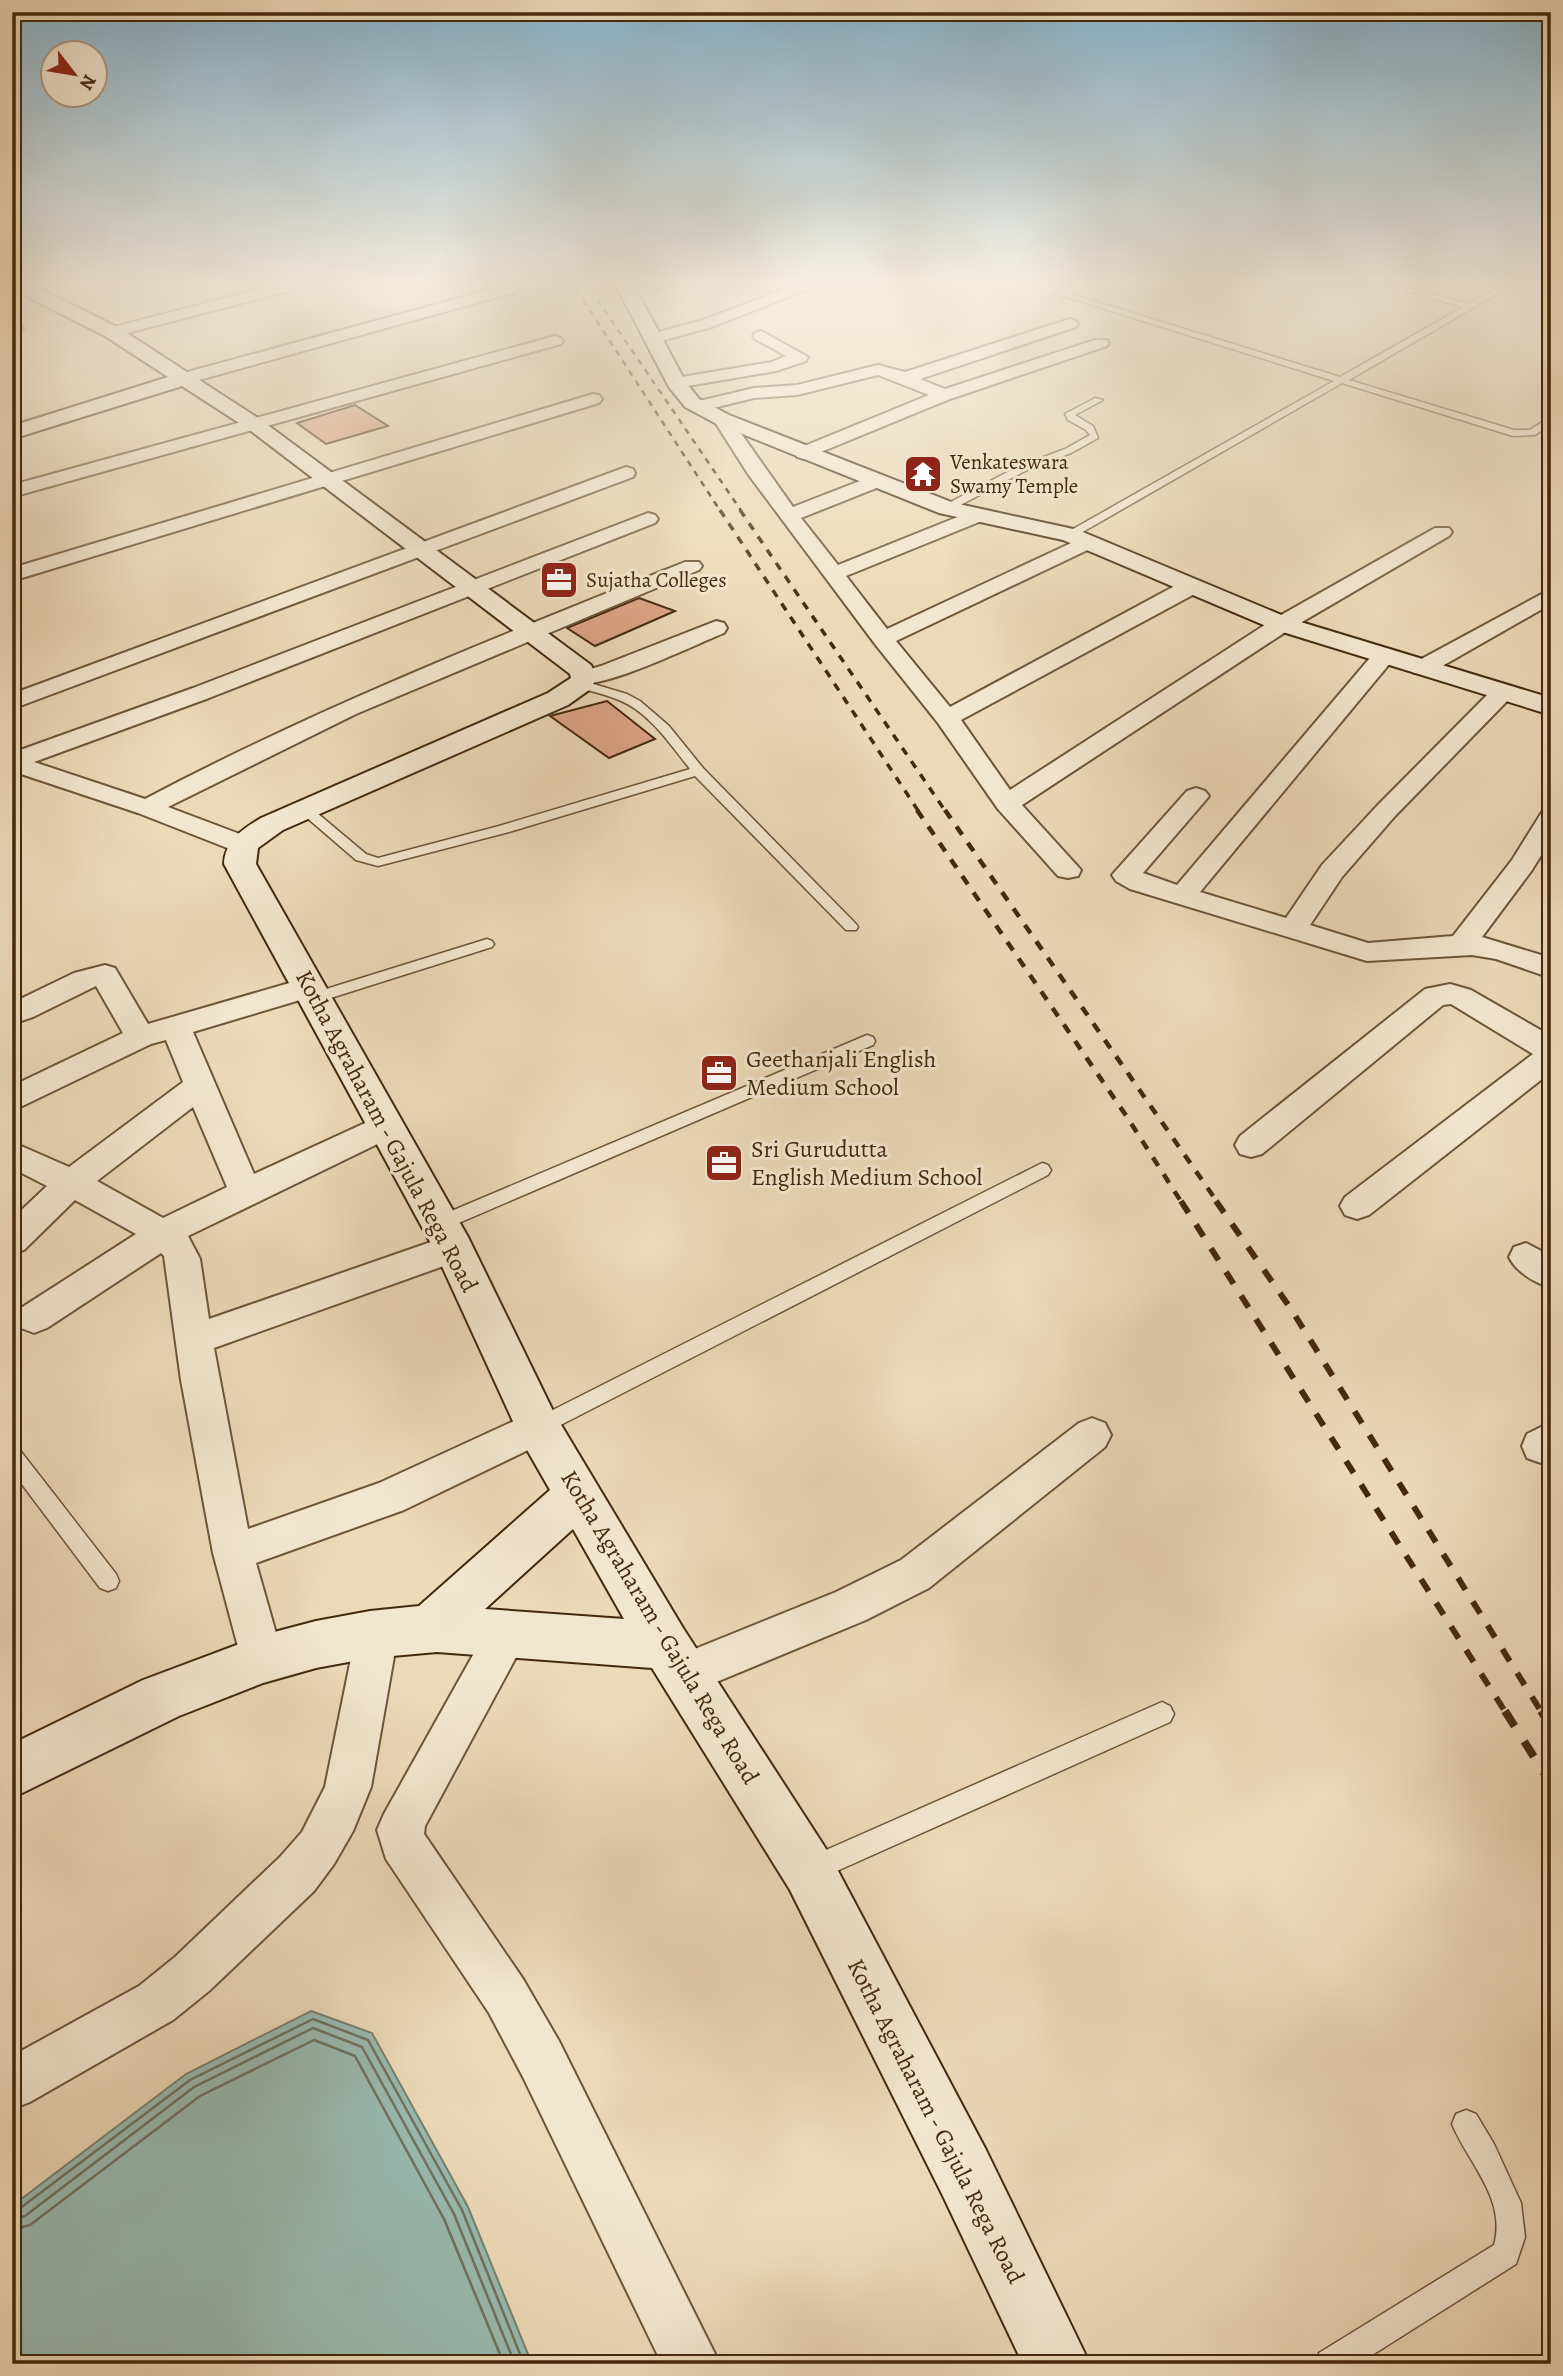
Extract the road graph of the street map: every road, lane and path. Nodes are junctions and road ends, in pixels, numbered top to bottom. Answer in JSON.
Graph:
{"nodes":[{"id":1,"x":145,"y":391,"type":"edge"},
{"id":2,"x":205,"y":391,"type":"edge"},
{"id":3,"x":374,"y":391,"type":"edge"},
{"id":4,"x":683,"y":391,"type":"edge"},
{"id":5,"x":784,"y":391,"type":"edge"},
{"id":6,"x":935,"y":391,"type":"edge"},
{"id":7,"x":956,"y":391,"type":"edge"},
{"id":8,"x":1325,"y":391,"type":"edge"},
{"id":9,"x":1378,"y":391,"type":"edge"},
{"id":10,"x":944,"y":395,"type":"junction"},
{"id":11,"x":593,"y":398,"type":"dead end"},
{"id":12,"x":1098,"y":400,"type":"dead end"},
{"id":13,"x":697,"y":407,"type":"junction"},
{"id":14,"x":722,"y":419,"type":"junction"},
{"id":15,"x":1551,"y":419,"type":"edge"},
{"id":16,"x":254,"y":424,"type":"junction"},
{"id":17,"x":12,"y":433,"type":"edge"},
{"id":18,"x":804,"y":453,"type":"junction"},
{"id":19,"x":626,"y":473,"type":"dead end"},
{"id":20,"x":329,"y":480,"type":"junction"},
{"id":21,"x":877,"y":481,"type":"junction"},
{"id":22,"x":12,"y":491,"type":"edge"},
{"id":23,"x":947,"y":508,"type":"junction"},
{"id":24,"x":790,"y":515,"type":"junction"},
{"id":25,"x":977,"y":516,"type":"junction"},
{"id":26,"x":648,"y":519,"type":"dead end"},
{"id":27,"x":1442,"y":532,"type":"dead end"},
{"id":28,"x":1079,"y":538,"type":"junction"},
{"id":29,"x":420,"y":548,"type":"junction"},
{"id":30,"x":692,"y":566,"type":"dead end"},
{"id":31,"x":834,"y":574,"type":"junction"},
{"id":32,"x":12,"y":575,"type":"edge"},
{"id":33,"x":1192,"y":586,"type":"junction"},
{"id":34,"x":473,"y":587,"type":"junction"},
{"id":35,"x":1551,"y":595,"type":"edge"},
{"id":36,"x":1282,"y":624,"type":"junction"},
{"id":37,"x":716,"y":628,"type":"dead end"},
{"id":38,"x":532,"y":632,"type":"junction"},
{"id":39,"x":883,"y":639,"type":"junction"},
{"id":40,"x":1382,"y":657,"type":"junction"},
{"id":41,"x":1422,"y":668,"type":"junction"},
{"id":42,"x":582,"y":681,"type":"junction"},
{"id":43,"x":1503,"y":692,"type":"junction"},
{"id":44,"x":12,"y":702,"type":"edge"},
{"id":45,"x":1551,"y":708,"type":"edge"},
{"id":46,"x":947,"y":718,"type":"junction"},
{"id":47,"x":12,"y":763,"type":"edge"},
{"id":48,"x":698,"y":771,"type":"junction"},
{"id":49,"x":1196,"y":796,"type":"dead end"},
{"id":50,"x":1007,"y":804,"type":"junction"},
{"id":51,"x":147,"y":808,"type":"junction"},
{"id":52,"x":305,"y":810,"type":"junction"},
{"id":53,"x":1551,"y":817,"type":"edge"},
{"id":54,"x":244,"y":845,"type":"junction"},
{"id":55,"x":1068,"y":870,"type":"dead end"},
{"id":56,"x":1183,"y":895,"type":"junction"},
{"id":57,"x":851,"y":927,"type":"dead end"},
{"id":58,"x":1292,"y":930,"type":"junction"},
{"id":59,"x":486,"y":944,"type":"dead end"},
{"id":60,"x":1461,"y":945,"type":"junction"},
{"id":61,"x":1551,"y":968,"type":"edge"},
{"id":62,"x":312,"y":993,"type":"junction"},
{"id":63,"x":12,"y":1014,"type":"edge"},
{"id":64,"x":175,"y":1026,"type":"junction"},
{"id":65,"x":140,"y":1037,"type":"junction"},
{"id":66,"x":867,"y":1041,"type":"dead end"},
{"id":67,"x":1551,"y":1050,"type":"edge"},
{"id":68,"x":1551,"y":1056,"type":"edge"},
{"id":69,"x":200,"y":1085,"type":"junction"},
{"id":70,"x":12,"y":1100,"type":"edge"},
{"id":71,"x":387,"y":1126,"type":"junction"},
{"id":72,"x":1251,"y":1145,"type":"dead end"},
{"id":73,"x":17,"y":1162,"type":"edge"},
{"id":74,"x":1042,"y":1170,"type":"dead end"},
{"id":75,"x":71,"y":1183,"type":"junction"},
{"id":76,"x":245,"y":1191,"type":"junction"},
{"id":77,"x":1357,"y":1206,"type":"dead end"},
{"id":78,"x":163,"y":1234,"type":"junction"},
{"id":79,"x":447,"y":1236,"type":"junction"},
{"id":80,"x":12,"y":1240,"type":"edge"},
{"id":81,"x":34,"y":1318,"type":"dead end"},
{"id":82,"x":195,"y":1339,"type":"junction"},
{"id":83,"x":538,"y":1427,"type":"junction"},
{"id":84,"x":1092,"y":1435,"type":"dead end"},
{"id":85,"x":12,"y":1455,"type":"edge"},
{"id":86,"x":578,"y":1494,"type":"junction"},
{"id":87,"x":233,"y":1553,"type":"junction"},
{"id":88,"x":108,"y":1581,"type":"dead end"},
{"id":89,"x":429,"y":1629,"type":"junction"},
{"id":90,"x":377,"y":1634,"type":"junction"},
{"id":91,"x":507,"y":1635,"type":"junction"},
{"id":92,"x":262,"y":1658,"type":"junction"},
{"id":93,"x":675,"y":1660,"type":"junction"},
{"id":94,"x":1162,"y":1714,"type":"dead end"},
{"id":95,"x":12,"y":1772,"type":"edge"},
{"id":96,"x":809,"y":1871,"type":"junction"},
{"id":97,"x":12,"y":2084,"type":"edge"},
{"id":98,"x":1466,"y":2124,"type":"dead end"},
{"id":99,"x":692,"y":2364,"type":"edge"},
{"id":100,"x":1057,"y":2364,"type":"edge"},
{"id":101,"x":1330,"y":2364,"type":"edge"}],
"edges":[{"from":1,"to":17,"type":"main road"},
{"from":2,"to":16,"type":"main road"},
{"from":3,"to":16,"type":"street"},
{"from":4,"to":13,"type":"main road"},
{"from":5,"to":13,"type":"street"},
{"from":6,"to":10,"type":"street"},
{"from":7,"to":10,"type":"street"},
{"from":8,"to":28,"type":"lane"},
{"from":9,"to":15,"type":"lane"},
{"from":10,"to":18,"type":"street"},
{"from":11,"to":20,"type":"street"},
{"from":12,"to":23,"type":"lane"},
{"from":13,"to":14,"type":"main road"},
{"from":14,"to":18,"type":"main road"},
{"from":14,"to":24,"type":"street"},
{"from":16,"to":20,"type":"main road"},
{"from":16,"to":22,"type":"street"},
{"from":18,"to":21,"type":"main road"},
{"from":19,"to":29,"type":"street"},
{"from":20,"to":29,"type":"main road"},
{"from":20,"to":32,"type":"street"},
{"from":21,"to":23,"type":"main road"},
{"from":21,"to":24,"type":"street"},
{"from":23,"to":25,"type":"main road"},
{"from":24,"to":31,"type":"street"},
{"from":25,"to":28,"type":"main road"},
{"from":25,"to":31,"type":"street"},
{"from":26,"to":34,"type":"street"},
{"from":27,"to":36,"type":"street"},
{"from":28,"to":33,"type":"main road"},
{"from":28,"to":39,"type":"street"},
{"from":29,"to":34,"type":"main road"},
{"from":29,"to":44,"type":"street"},
{"from":30,"to":38,"type":"street"},
{"from":31,"to":39,"type":"street"},
{"from":33,"to":36,"type":"main road"},
{"from":33,"to":46,"type":"street"},
{"from":34,"to":38,"type":"main road"},
{"from":34,"to":47,"type":"street"},
{"from":35,"to":41,"type":"street"},
{"from":36,"to":40,"type":"main road"},
{"from":36,"to":50,"type":"street"},
{"from":37,"to":42,"type":"street"},
{"from":38,"to":42,"type":"main road"},
{"from":38,"to":51,"type":"street"},
{"from":39,"to":46,"type":"street"},
{"from":40,"to":41,"type":"main road"},
{"from":40,"to":56,"type":"street"},
{"from":41,"to":43,"type":"main road"},
{"from":42,"to":48,"type":"lane"},
{"from":42,"to":52,"type":"main road"},
{"from":43,"to":45,"type":"main road"},
{"from":43,"to":58,"type":"street"},
{"from":46,"to":50,"type":"street"},
{"from":47,"to":51,"type":"street"},
{"from":48,"to":52,"type":"lane"},
{"from":48,"to":57,"type":"lane"},
{"from":49,"to":56,"type":"street"},
{"from":50,"to":55,"type":"street"},
{"from":51,"to":54,"type":"street"},
{"from":52,"to":54,"type":"main road"},
{"from":53,"to":60,"type":"street"},
{"from":54,"to":62,"type":"main road","name":"Kotha Agraharam - Gajula Rega Road"},
{"from":56,"to":58,"type":"street"},
{"from":58,"to":60,"type":"street"},
{"from":59,"to":62,"type":"lane"},
{"from":60,"to":61,"type":"street"},
{"from":62,"to":64,"type":"street"},
{"from":62,"to":71,"type":"main road","name":"Kotha Agraharam - Gajula Rega Road"},
{"from":63,"to":65,"type":"street"},
{"from":64,"to":65,"type":"street"},
{"from":64,"to":69,"type":"street"},
{"from":65,"to":70,"type":"street"},
{"from":66,"to":79,"type":"lane"},
{"from":67,"to":72,"type":"street"},
{"from":68,"to":77,"type":"street"},
{"from":69,"to":75,"type":"street"},
{"from":69,"to":76,"type":"street"},
{"from":71,"to":76,"type":"street"},
{"from":71,"to":79,"type":"main road","name":"Kotha Agraharam - Gajula Rega Road"},
{"from":73,"to":75,"type":"street"},
{"from":74,"to":83,"type":"lane"},
{"from":75,"to":78,"type":"street"},
{"from":75,"to":80,"type":"street"},
{"from":76,"to":78,"type":"street"},
{"from":78,"to":81,"type":"street"},
{"from":78,"to":82,"type":"street"},
{"from":79,"to":82,"type":"street"},
{"from":79,"to":83,"type":"main road","name":"Kotha Agraharam - Gajula Rega Road"},
{"from":82,"to":87,"type":"street"},
{"from":83,"to":86,"type":"main road","name":"Kotha Agraharam - Gajula Rega Road"},
{"from":83,"to":87,"type":"street"},
{"from":84,"to":93,"type":"street"},
{"from":85,"to":88,"type":"lane"},
{"from":86,"to":89,"type":"main road"},
{"from":86,"to":93,"type":"main road","name":"Kotha Agraharam - Gajula Rega Road"},
{"from":87,"to":92,"type":"street"},
{"from":89,"to":90,"type":"main road"},
{"from":89,"to":91,"type":"main road"},
{"from":90,"to":92,"type":"main road"},
{"from":90,"to":97,"type":"street"},
{"from":91,"to":93,"type":"main road"},
{"from":91,"to":99,"type":"street"},
{"from":92,"to":95,"type":"main road"},
{"from":93,"to":96,"type":"main road","name":"Kotha Agraharam - Gajula Rega Road"},
{"from":94,"to":96,"type":"lane"},
{"from":96,"to":100,"type":"main road","name":"Kotha Agraharam - Gajula Rega Road"},
{"from":98,"to":101,"type":"lane"}]}
